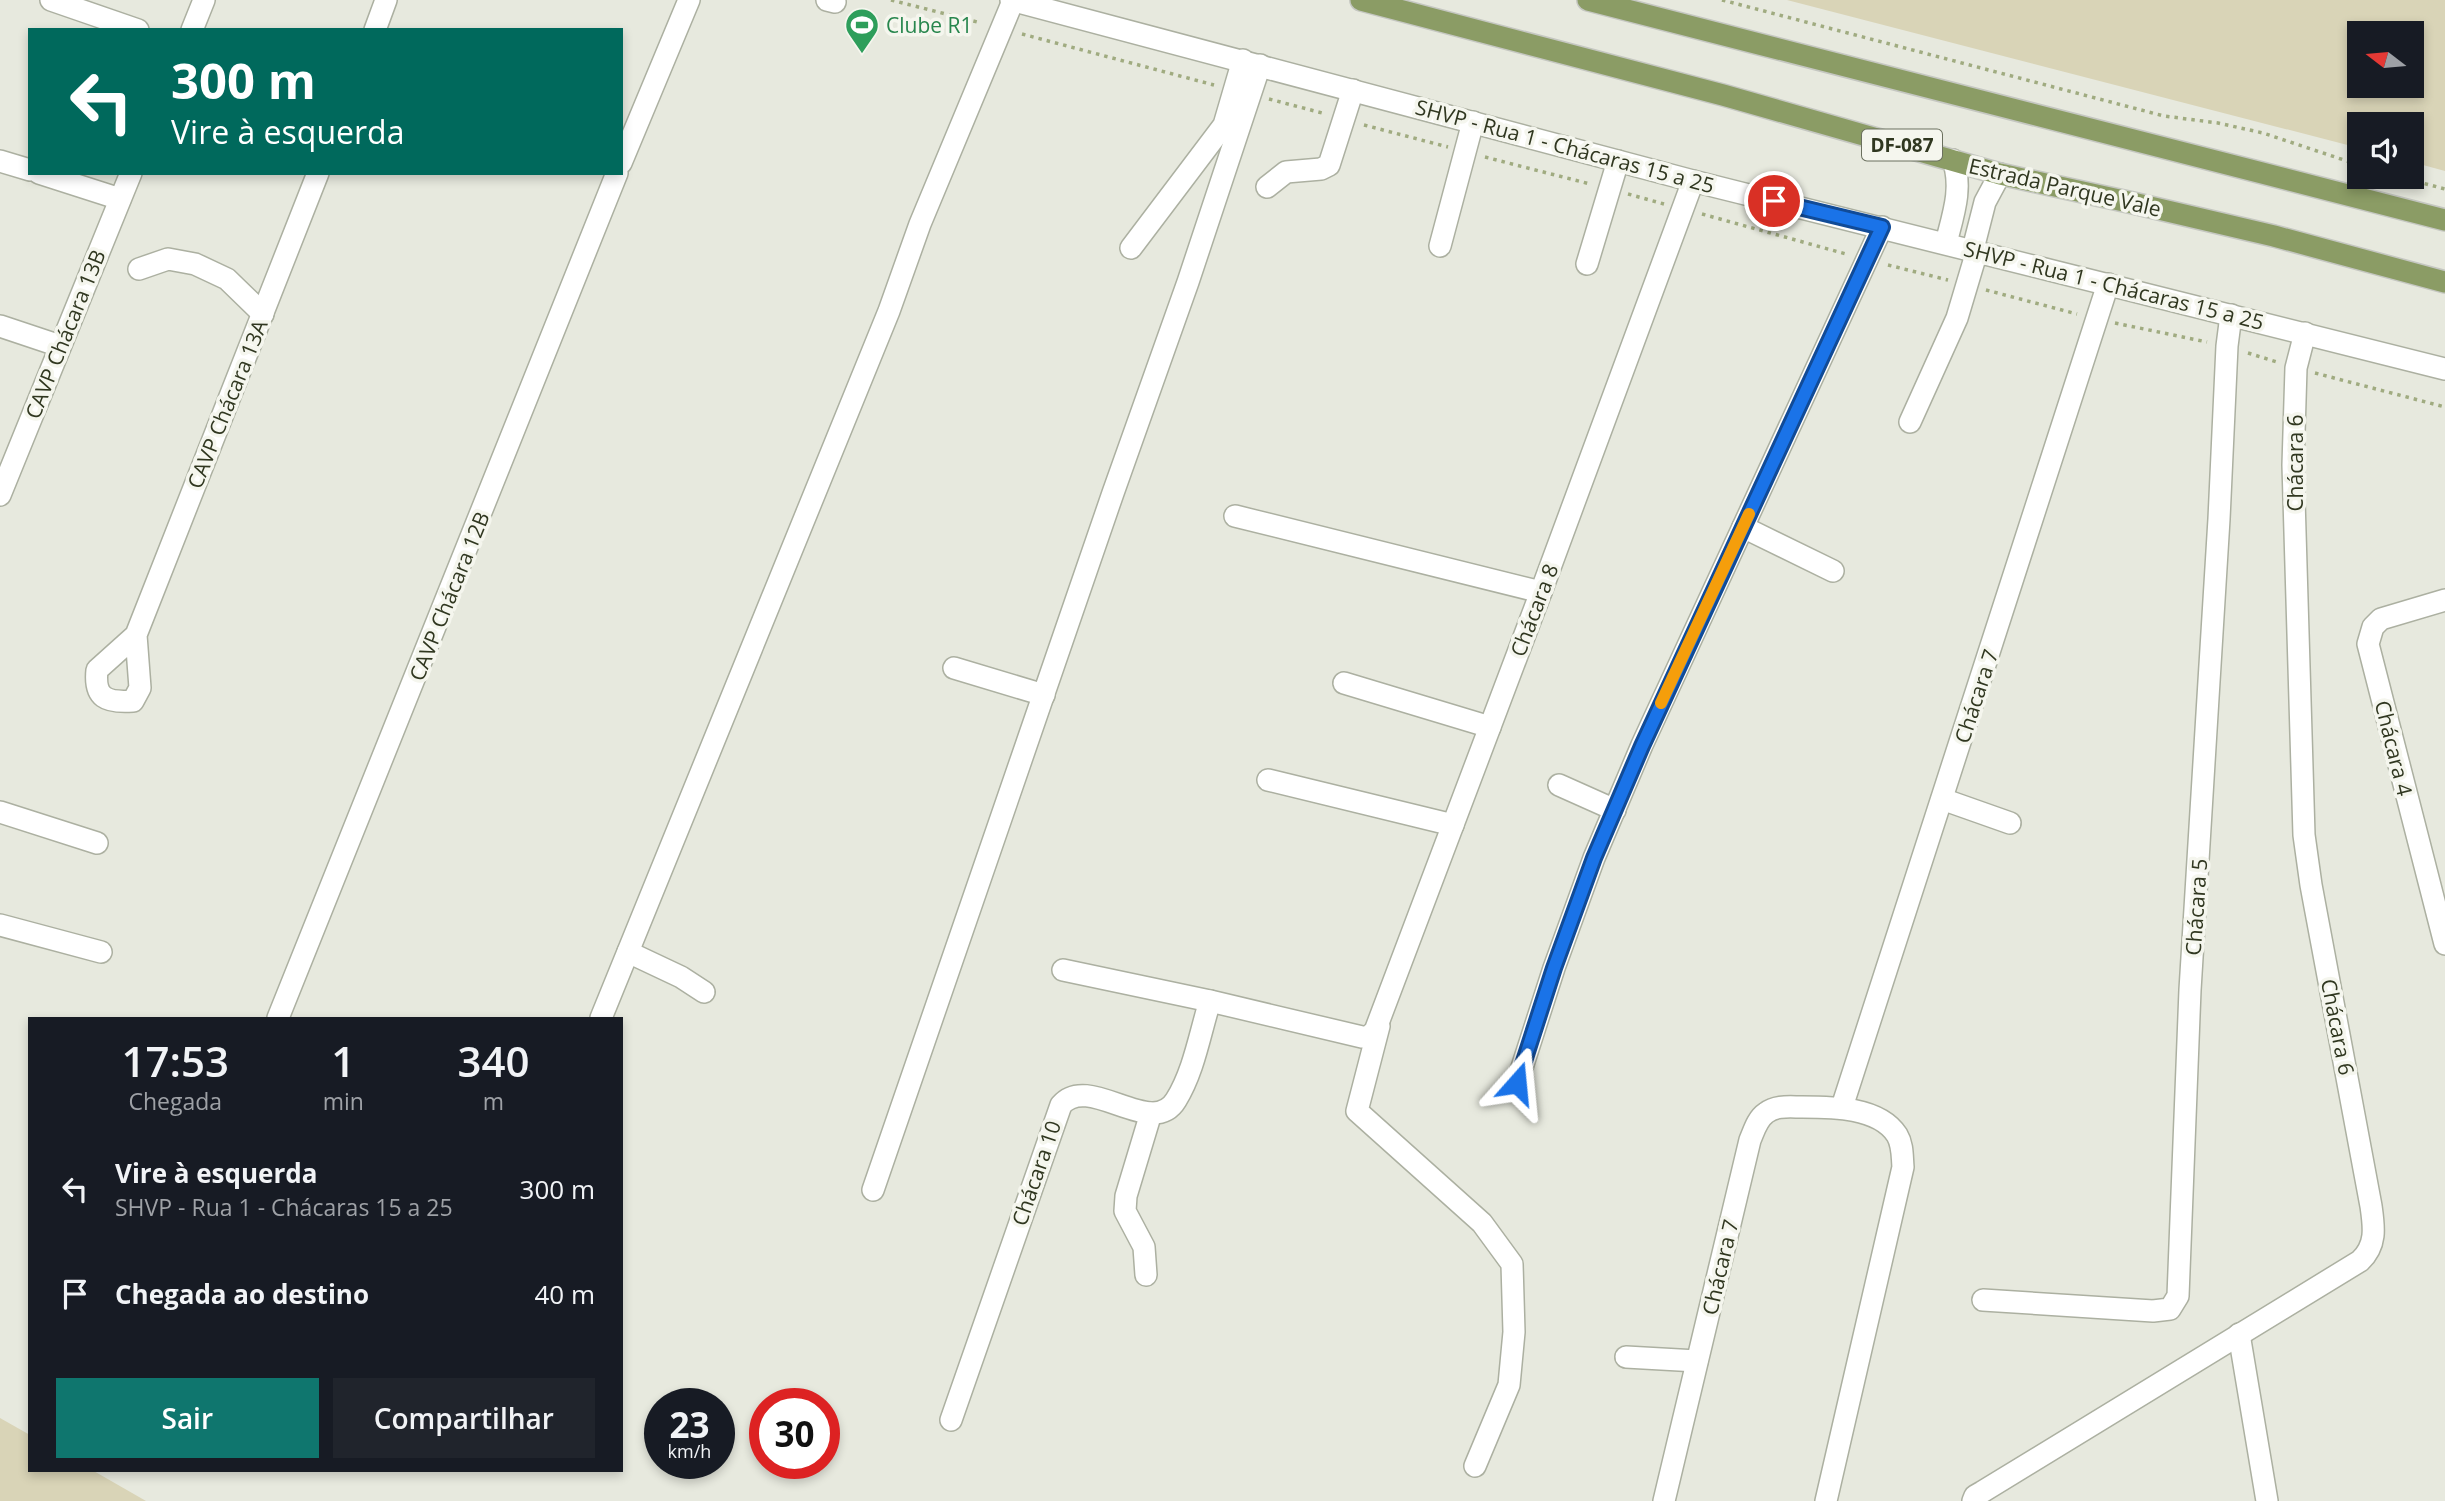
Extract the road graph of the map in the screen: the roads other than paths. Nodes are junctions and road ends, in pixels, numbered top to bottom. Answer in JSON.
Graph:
{"nodes":[{"id":1,"x":51,"y":0,"type":"edge"},
{"id":2,"x":204,"y":0,"type":"edge"},
{"id":3,"x":386,"y":0,"type":"edge"},
{"id":4,"x":689,"y":0,"type":"edge"},
{"id":5,"x":1012,"y":0,"type":"edge"},
{"id":6,"x":1361,"y":0,"type":"edge"},
{"id":7,"x":1588,"y":0,"type":"edge"},
{"id":8,"x":132,"y":28,"type":"edge"},
{"id":9,"x":193,"y":28,"type":"edge"},
{"id":10,"x":376,"y":28,"type":"edge"},
{"id":11,"x":1252,"y":63,"type":"junction"},
{"id":12,"x":1353,"y":90,"type":"junction"},
{"id":13,"x":1473,"y":122,"type":"junction"},
{"id":14,"x":623,"y":158,"type":"edge"},
{"id":15,"x":1953,"y":160,"type":"junction"},
{"id":16,"x":0,"y":161,"type":"edge"},
{"id":17,"x":1618,"y":161,"type":"junction"},
{"id":18,"x":28,"y":169,"type":"edge"},
{"id":19,"x":2000,"y":174,"type":"junction"},
{"id":20,"x":45,"y":175,"type":"edge"},
{"id":21,"x":130,"y":175,"type":"edge"},
{"id":22,"x":317,"y":175,"type":"edge"},
{"id":23,"x":616,"y":175,"type":"edge"},
{"id":24,"x":1693,"y":181,"type":"junction"},
{"id":25,"x":1267,"y":187,"type":"dead end"},
{"id":26,"x":120,"y":199,"type":"junction"},
{"id":27,"x":2445,"y":220,"type":"edge"},
{"id":28,"x":1882,"y":227,"type":"junction"},
{"id":29,"x":1946,"y":243,"type":"junction"},
{"id":30,"x":1440,"y":247,"type":"dead end"},
{"id":31,"x":1131,"y":248,"type":"dead end"},
{"id":32,"x":1975,"y":250,"type":"junction"},
{"id":33,"x":1587,"y":264,"type":"dead end"},
{"id":34,"x":139,"y":269,"type":"dead end"},
{"id":35,"x":2445,"y":282,"type":"edge"},
{"id":36,"x":2108,"y":284,"type":"junction"},
{"id":37,"x":263,"y":314,"type":"junction"},
{"id":38,"x":2231,"y":315,"type":"junction"},
{"id":39,"x":0,"y":326,"type":"edge"},
{"id":40,"x":2305,"y":333,"type":"junction"},
{"id":41,"x":60,"y":345,"type":"junction"},
{"id":42,"x":2445,"y":369,"type":"edge"},
{"id":43,"x":1910,"y":422,"type":"dead end"},
{"id":44,"x":9,"y":448,"type":"edge"},
{"id":45,"x":0,"y":495,"type":"edge"},
{"id":46,"x":1235,"y":516,"type":"dead end"},
{"id":47,"x":1743,"y":527,"type":"junction"},
{"id":48,"x":1833,"y":570,"type":"dead end"},
{"id":49,"x":1541,"y":592,"type":"junction"},
{"id":50,"x":2445,"y":600,"type":"edge"},
{"id":51,"x":136,"y":635,"type":"dead end"},
{"id":52,"x":954,"y":668,"type":"dead end"},
{"id":53,"x":1344,"y":683,"type":"dead end"},
{"id":54,"x":1044,"y":695,"type":"junction"},
{"id":55,"x":1490,"y":727,"type":"junction"},
{"id":56,"x":1268,"y":780,"type":"dead end"},
{"id":57,"x":1559,"y":785,"type":"dead end"},
{"id":58,"x":1942,"y":799,"type":"junction"},
{"id":59,"x":1615,"y":810,"type":"junction"},
{"id":60,"x":0,"y":812,"type":"edge"},
{"id":61,"x":2010,"y":823,"type":"dead end"},
{"id":62,"x":1453,"y":825,"type":"junction"},
{"id":63,"x":97,"y":843,"type":"dead end"},
{"id":64,"x":0,"y":925,"type":"edge"},
{"id":65,"x":2445,"y":944,"type":"edge"},
{"id":66,"x":101,"y":952,"type":"dead end"},
{"id":67,"x":628,"y":952,"type":"junction"},
{"id":68,"x":1063,"y":970,"type":"dead end"},
{"id":69,"x":704,"y":992,"type":"dead end"},
{"id":70,"x":1210,"y":1001,"type":"junction"},
{"id":71,"x":278,"y":1017,"type":"edge"},
{"id":72,"x":601,"y":1017,"type":"edge"},
{"id":73,"x":1374,"y":1031,"type":"junction"},
{"id":74,"x":1517,"y":1083,"type":"dead end"},
{"id":75,"x":1842,"y":1107,"type":"junction"},
{"id":76,"x":1151,"y":1113,"type":"junction"},
{"id":77,"x":873,"y":1190,"type":"dead end"},
{"id":78,"x":1146,"y":1275,"type":"dead end"},
{"id":79,"x":1983,"y":1300,"type":"dead end"},
{"id":80,"x":2239,"y":1334,"type":"junction"},
{"id":81,"x":1626,"y":1357,"type":"dead end"},
{"id":82,"x":1697,"y":1361,"type":"junction"},
{"id":83,"x":951,"y":1420,"type":"dead end"},
{"id":84,"x":1475,"y":1466,"type":"dead end"},
{"id":85,"x":1664,"y":1501,"type":"edge"},
{"id":86,"x":1826,"y":1501,"type":"edge"},
{"id":87,"x":1973,"y":1501,"type":"edge"},
{"id":88,"x":2267,"y":1501,"type":"edge"}],
"edges":[{"from":1,"to":8,"type":"street"},
{"from":2,"to":9,"type":"street"},
{"from":3,"to":10,"type":"street"},
{"from":4,"to":14,"type":"street"},
{"from":5,"to":11,"type":"street","name":"SHVP - Rua 1 - Chácaras 15 a 25"},
{"from":5,"to":67,"type":"street"},
{"from":6,"to":15,"type":"main road","name":"Estrada Parque Vale","number":"DF-087"},
{"from":7,"to":27,"type":"main road"},
{"from":11,"to":12,"type":"street","name":"SHVP - Rua 1 - Chácaras 15 a 25"},
{"from":11,"to":31,"type":"street"},
{"from":11,"to":54,"type":"street"},
{"from":12,"to":13,"type":"street","name":"SHVP - Rua 1 - Chácaras 15 a 25"},
{"from":12,"to":25,"type":"street"},
{"from":13,"to":17,"type":"street","name":"SHVP - Rua 1 - Chácaras 15 a 25"},
{"from":13,"to":30,"type":"street"},
{"from":15,"to":19,"type":"main road","name":"Estrada Parque Vale","number":"DF-087"},
{"from":15,"to":29,"type":"street"},
{"from":16,"to":18,"type":"street"},
{"from":17,"to":24,"type":"street","name":"SHVP - Rua 1 - Chácaras 15 a 25"},
{"from":17,"to":33,"type":"street"},
{"from":19,"to":32,"type":"street"},
{"from":19,"to":35,"type":"main road","name":"Estrada Parque Vale","number":"DF-087"},
{"from":20,"to":26,"type":"street"},
{"from":21,"to":26,"type":"street","name":"CAVP Chácara 13B"},
{"from":22,"to":37,"type":"street","name":"CAVP Chácara 13A"},
{"from":23,"to":71,"type":"street","name":"CAVP Chácara 12B"},
{"from":24,"to":28,"type":"street","name":"SHVP - Rua 1 - Chácaras 15 a 25"},
{"from":24,"to":49,"type":"street","name":"Chácara 8"},
{"from":26,"to":41,"type":"street","name":"CAVP Chácara 13B"},
{"from":28,"to":29,"type":"street","name":"SHVP - Rua 1 - Chácaras 15 a 25"},
{"from":28,"to":47,"type":"street"},
{"from":29,"to":32,"type":"street","name":"SHVP - Rua 1 - Chácaras 15 a 25"},
{"from":32,"to":36,"type":"street","name":"SHVP - Rua 1 - Chácaras 15 a 25"},
{"from":32,"to":43,"type":"street"},
{"from":34,"to":37,"type":"street"},
{"from":36,"to":38,"type":"street","name":"SHVP - Rua 1 - Chácaras 15 a 25"},
{"from":36,"to":58,"type":"street","name":"Chácara 7"},
{"from":37,"to":51,"type":"street","name":"CAVP Chácara 13A"},
{"from":38,"to":40,"type":"street","name":"SHVP - Rua 1 - Chácaras 15 a 25"},
{"from":38,"to":79,"type":"street","name":"Chácara 5"},
{"from":39,"to":41,"type":"street"},
{"from":40,"to":42,"type":"street","name":"SHVP - Rua 1 - Chácaras 15 a 25"},
{"from":40,"to":80,"type":"street","name":"Chácara 6"},
{"from":41,"to":44,"type":"street","name":"CAVP Chácara 13B"},
{"from":44,"to":45,"type":"street","name":"CAVP Chácara 13B"},
{"from":46,"to":49,"type":"street"},
{"from":47,"to":48,"type":"street"},
{"from":47,"to":59,"type":"street"},
{"from":49,"to":55,"type":"street","name":"Chácara 8"},
{"from":50,"to":65,"type":"street","name":"Chácara 4"},
{"from":52,"to":54,"type":"street"},
{"from":53,"to":55,"type":"street"},
{"from":54,"to":77,"type":"street"},
{"from":55,"to":62,"type":"street","name":"Chácara 8"},
{"from":56,"to":62,"type":"street"},
{"from":57,"to":59,"type":"street"},
{"from":58,"to":61,"type":"street"},
{"from":58,"to":75,"type":"street","name":"Chácara 7"},
{"from":59,"to":74,"type":"street"},
{"from":60,"to":63,"type":"street"},
{"from":62,"to":73,"type":"street","name":"Chácara 8"},
{"from":64,"to":66,"type":"street"},
{"from":67,"to":69,"type":"street"},
{"from":67,"to":72,"type":"street"},
{"from":68,"to":70,"type":"street"},
{"from":70,"to":73,"type":"street"},
{"from":70,"to":76,"type":"street"},
{"from":73,"to":84,"type":"street","name":"Chácara 8"},
{"from":75,"to":82,"type":"street","name":"Chácara 7"},
{"from":75,"to":86,"type":"street","name":"Chácara 7"},
{"from":76,"to":78,"type":"street"},
{"from":76,"to":83,"type":"street","name":"Chácara 10"},
{"from":80,"to":87,"type":"street","name":"Chácara 6"},
{"from":80,"to":88,"type":"street"},
{"from":81,"to":82,"type":"street"},
{"from":82,"to":85,"type":"street","name":"Chácara 7"}]}
